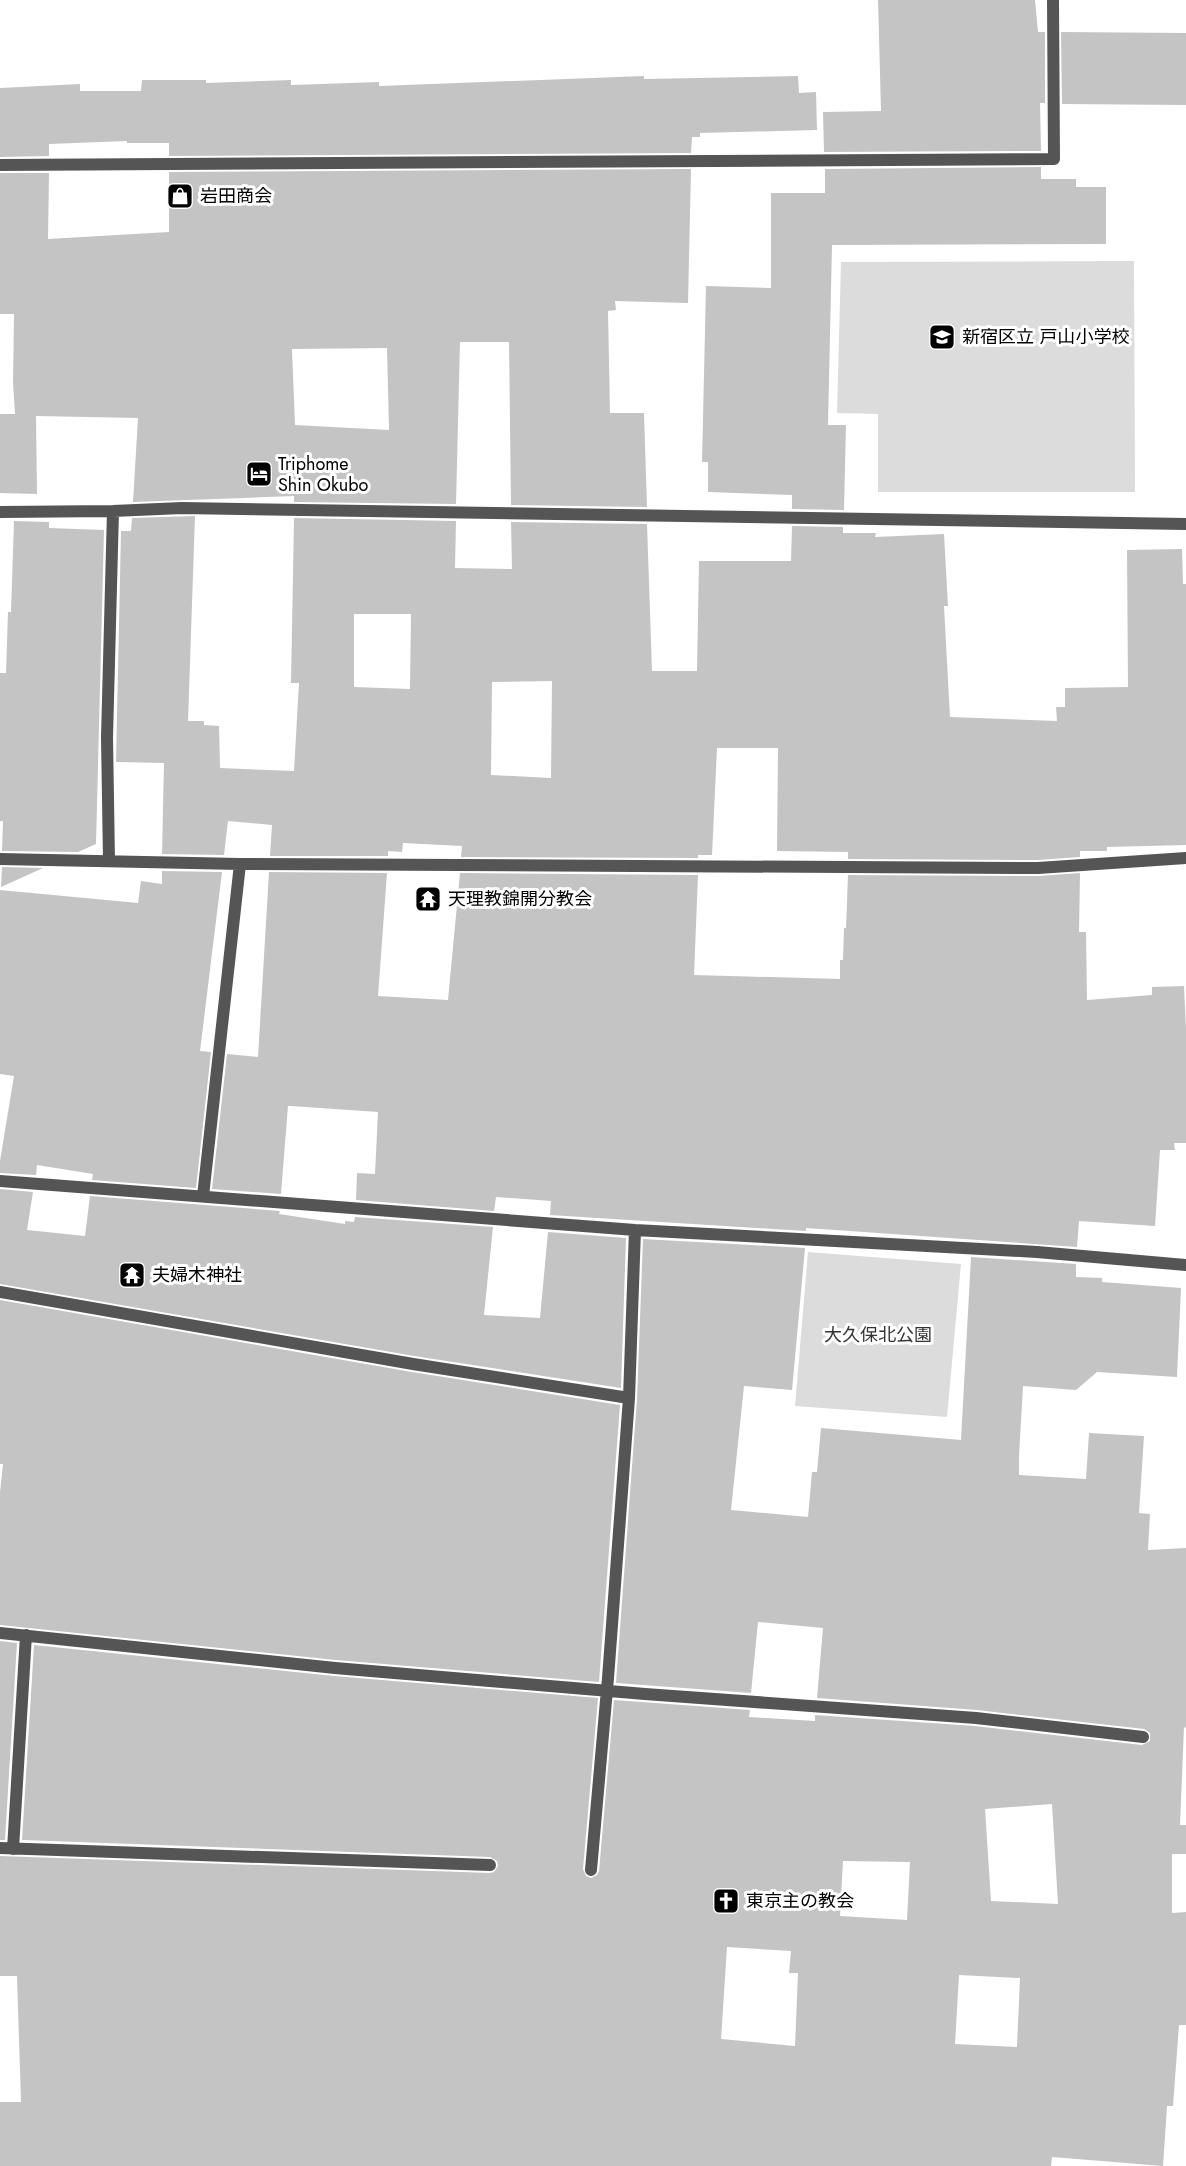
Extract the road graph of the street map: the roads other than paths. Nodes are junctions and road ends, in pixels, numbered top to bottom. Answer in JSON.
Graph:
{"nodes":[{"id":1,"x":1053,"y":1,"type":"edge"},
{"id":2,"x":0,"y":165,"type":"edge"},
{"id":3,"x":113,"y":511,"type":"junction"},
{"id":4,"x":0,"y":512,"type":"edge"},
{"id":5,"x":1186,"y":524,"type":"edge"},
{"id":6,"x":1186,"y":858,"type":"edge"},
{"id":7,"x":0,"y":859,"type":"edge"},
{"id":8,"x":109,"y":861,"type":"junction"},
{"id":9,"x":240,"y":864,"type":"junction"},
{"id":10,"x":0,"y":1181,"type":"edge"},
{"id":11,"x":203,"y":1196,"type":"junction"},
{"id":12,"x":635,"y":1230,"type":"junction"},
{"id":13,"x":1186,"y":1265,"type":"edge"},
{"id":14,"x":0,"y":1292,"type":"edge"},
{"id":15,"x":629,"y":1398,"type":"junction"},
{"id":16,"x":0,"y":1633,"type":"edge"},
{"id":17,"x":26,"y":1635,"type":"junction"},
{"id":18,"x":607,"y":1691,"type":"junction"},
{"id":19,"x":1143,"y":1737,"type":"dead end"},
{"id":20,"x":0,"y":1848,"type":"edge"},
{"id":21,"x":13,"y":1849,"type":"junction"},
{"id":22,"x":490,"y":1865,"type":"dead end"},
{"id":23,"x":591,"y":1870,"type":"dead end"}],
"edges":[{"from":1,"to":2,"type":"street"},
{"from":3,"to":4,"type":"street"},
{"from":3,"to":5,"type":"street"},
{"from":3,"to":8,"type":"street"},
{"from":6,"to":9,"type":"street"},
{"from":7,"to":8,"type":"street"},
{"from":8,"to":9,"type":"street"},
{"from":9,"to":11,"type":"street"},
{"from":10,"to":11,"type":"street"},
{"from":11,"to":12,"type":"street"},
{"from":12,"to":13,"type":"street"},
{"from":12,"to":15,"type":"street"},
{"from":14,"to":15,"type":"street"},
{"from":15,"to":18,"type":"street"},
{"from":16,"to":17,"type":"street"},
{"from":17,"to":18,"type":"street"},
{"from":17,"to":21,"type":"street"},
{"from":18,"to":19,"type":"street"},
{"from":18,"to":23,"type":"street"},
{"from":20,"to":21,"type":"street"},
{"from":21,"to":22,"type":"street"}]}
